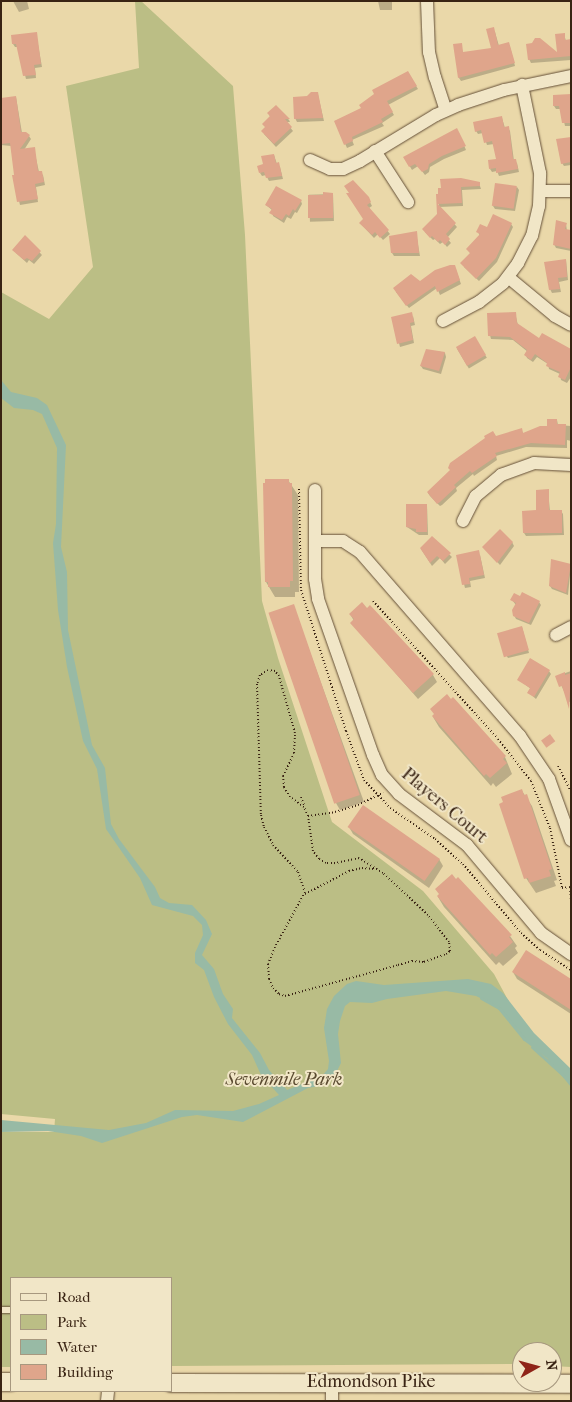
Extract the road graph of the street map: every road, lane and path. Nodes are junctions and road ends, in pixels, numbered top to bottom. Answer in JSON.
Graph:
{"nodes":[{"id":1,"x":426,"y":1,"type":"edge"},
{"id":2,"x":571,"y":76,"type":"edge"},
{"id":3,"x":522,"y":85,"type":"junction"},
{"id":4,"x":446,"y":110,"type":"junction"},
{"id":5,"x":375,"y":151,"type":"junction"},
{"id":6,"x":310,"y":160,"type":"dead end"},
{"id":7,"x":540,"y":191,"type":"junction"},
{"id":8,"x":571,"y":192,"type":"edge"},
{"id":9,"x":408,"y":202,"type":"dead end"},
{"id":10,"x":508,"y":277,"type":"junction"},
{"id":11,"x":443,"y":321,"type":"dead end"},
{"id":12,"x":571,"y":325,"type":"edge"},
{"id":13,"x":571,"y":464,"type":"edge"},
{"id":14,"x":299,"y":489,"type":"dead end"},
{"id":15,"x":314,"y":490,"type":"dead end"},
{"id":16,"x":463,"y":521,"type":"dead end"},
{"id":17,"x":315,"y":541,"type":"junction"},
{"id":18,"x":373,"y":601,"type":"dead end"},
{"id":19,"x":571,"y":626,"type":"edge"},
{"id":20,"x":556,"y":635,"type":"dead end"},
{"id":21,"x":558,"y":766,"type":"dead end"},
{"id":22,"x":392,"y":788,"type":"junction"},
{"id":23,"x":571,"y":791,"type":"edge"},
{"id":24,"x":377,"y":796,"type":"junction"},
{"id":25,"x":301,"y":797,"type":"dead end"},
{"id":26,"x":304,"y":807,"type":"junction"},
{"id":27,"x":308,"y":816,"type":"junction"},
{"id":28,"x":571,"y":840,"type":"edge"},
{"id":29,"x":376,"y":870,"type":"junction"},
{"id":30,"x":305,"y":894,"type":"junction"},
{"id":31,"x":571,"y":903,"type":"edge"},
{"id":32,"x":571,"y":954,"type":"edge"},
{"id":33,"x":571,"y":970,"type":"edge"},
{"id":34,"x":332,"y":1382,"type":"junction"},
{"id":35,"x":172,"y":1383,"type":"edge"},
{"id":36,"x":571,"y":1384,"type":"edge"},
{"id":37,"x":332,"y":1401,"type":"edge"}],
"edges":[{"from":1,"to":4,"type":"street"},
{"from":2,"to":3,"type":"street"},
{"from":3,"to":4,"type":"street"},
{"from":3,"to":7,"type":"street"},
{"from":4,"to":5,"type":"street"},
{"from":5,"to":6,"type":"street"},
{"from":5,"to":9,"type":"street"},
{"from":7,"to":8,"type":"street"},
{"from":7,"to":10,"type":"street"},
{"from":10,"to":11,"type":"street"},
{"from":10,"to":12,"type":"street"},
{"from":13,"to":16,"type":"street"},
{"from":14,"to":24,"type":"path"},
{"from":15,"to":17,"type":"street","name":"Players Court"},
{"from":17,"to":22,"type":"street","name":"Players Court"},
{"from":17,"to":28,"type":"street"},
{"from":18,"to":31,"type":"path"},
{"from":19,"to":20,"type":"street"},
{"from":21,"to":23,"type":"path"},
{"from":22,"to":24,"type":"path"},
{"from":22,"to":32,"type":"street","name":"Players Court"},
{"from":24,"to":27,"type":"path"},
{"from":24,"to":33,"type":"path"},
{"from":25,"to":26,"type":"path"},
{"from":26,"to":27,"type":"path"},
{"from":26,"to":30,"type":"path"},
{"from":27,"to":29,"type":"path"},
{"from":29,"to":30,"type":"path"},
{"from":29,"to":30,"type":"path"},
{"from":34,"to":35,"type":"main road","name":"Edmondson Pike"},
{"from":34,"to":36,"type":"main road","name":"Edmondson Pike"},
{"from":34,"to":37,"type":"street"}]}
